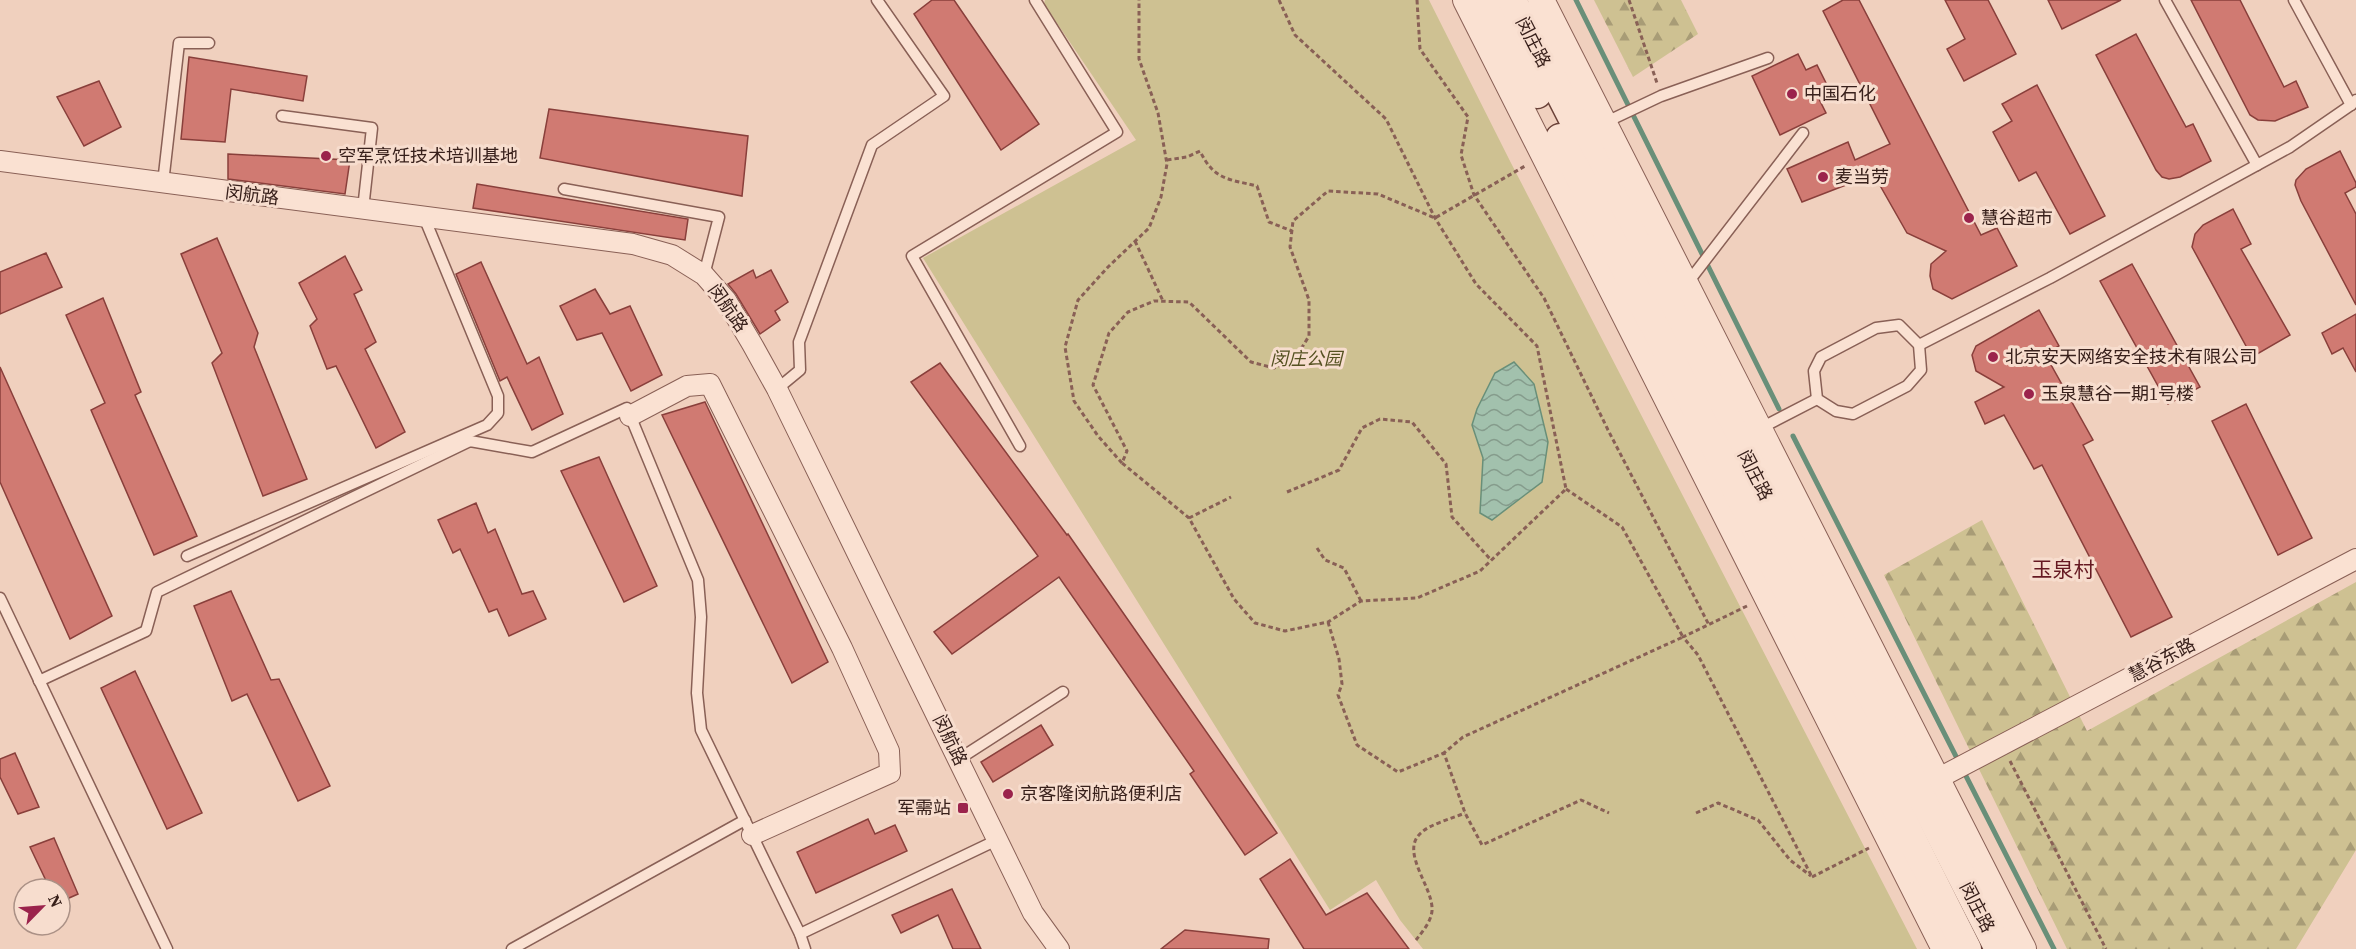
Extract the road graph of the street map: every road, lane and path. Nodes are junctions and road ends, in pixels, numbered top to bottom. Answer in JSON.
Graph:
{"nodes":[{"id":1,"x":876,"y":0,"type":"edge"},
{"id":2,"x":1035,"y":0,"type":"edge"},
{"id":3,"x":1138,"y":0,"type":"edge"},
{"id":4,"x":1278,"y":0,"type":"edge"},
{"id":5,"x":1418,"y":0,"type":"edge"},
{"id":6,"x":1466,"y":0,"type":"edge"},
{"id":7,"x":1490,"y":0,"type":"edge"},
{"id":8,"x":1512,"y":0,"type":"edge"},
{"id":9,"x":1541,"y":0,"type":"edge"},
{"id":10,"x":1629,"y":0,"type":"edge"},
{"id":11,"x":2165,"y":0,"type":"edge"},
{"id":12,"x":2294,"y":0,"type":"edge"},
{"id":13,"x":209,"y":43,"type":"dead end"},
{"id":14,"x":1768,"y":58,"type":"dead end"},
{"id":15,"x":1661,"y":96,"type":"junction"},
{"id":16,"x":2354,"y":103,"type":"edge"},
{"id":17,"x":282,"y":116,"type":"dead end"},
{"id":18,"x":1803,"y":133,"type":"dead end"},
{"id":19,"x":1583,"y":134,"type":"junction"},
{"id":20,"x":1167,"y":160,"type":"junction"},
{"id":21,"x":0,"y":161,"type":"edge"},
{"id":22,"x":2257,"y":165,"type":"junction"},
{"id":23,"x":163,"y":183,"type":"junction"},
{"id":24,"x":564,"y":189,"type":"dead end"},
{"id":25,"x":1474,"y":195,"type":"junction"},
{"id":26,"x":363,"y":209,"type":"junction"},
{"id":27,"x":424,"y":217,"type":"junction"},
{"id":28,"x":1435,"y":218,"type":"junction"},
{"id":29,"x":1292,"y":231,"type":"junction"},
{"id":30,"x":1135,"y":242,"type":"junction"},
{"id":31,"x":704,"y":274,"type":"junction"},
{"id":32,"x":1693,"y":277,"type":"junction"},
{"id":33,"x":1163,"y":302,"type":"junction"},
{"id":34,"x":1919,"y":345,"type":"junction"},
{"id":35,"x":777,"y":389,"type":"junction"},
{"id":36,"x":1817,"y":399,"type":"junction"},
{"id":37,"x":630,"y":416,"type":"junction"},
{"id":38,"x":1759,"y":429,"type":"junction"},
{"id":39,"x":1020,"y":446,"type":"dead end"},
{"id":40,"x":1122,"y":463,"type":"junction"},
{"id":41,"x":1566,"y":489,"type":"junction"},
{"id":42,"x":1287,"y":492,"type":"dead end"},
{"id":43,"x":1231,"y":497,"type":"dead end"},
{"id":44,"x":1189,"y":518,"type":"junction"},
{"id":45,"x":1317,"y":548,"type":"dead end"},
{"id":46,"x":187,"y":556,"type":"dead end"},
{"id":47,"x":2356,"y":559,"type":"edge"},
{"id":48,"x":1492,"y":560,"type":"junction"},
{"id":49,"x":1767,"y":596,"type":"junction"},
{"id":50,"x":0,"y":597,"type":"edge"},
{"id":51,"x":1361,"y":601,"type":"junction"},
{"id":52,"x":1328,"y":622,"type":"junction"},
{"id":53,"x":1709,"y":625,"type":"junction"},
{"id":54,"x":1683,"y":637,"type":"junction"},
{"id":55,"x":39,"y":681,"type":"junction"},
{"id":56,"x":1063,"y":692,"type":"dead end"},
{"id":57,"x":2001,"y":745,"type":"junction"},
{"id":58,"x":1444,"y":753,"type":"junction"},
{"id":59,"x":959,"y":759,"type":"junction"},
{"id":60,"x":1953,"y":771,"type":"junction"},
{"id":61,"x":1465,"y":813,"type":"junction"},
{"id":62,"x":1609,"y":813,"type":"dead end"},
{"id":63,"x":1696,"y":813,"type":"dead end"},
{"id":64,"x":749,"y":827,"type":"junction"},
{"id":65,"x":1889,"y":837,"type":"junction"},
{"id":66,"x":997,"y":840,"type":"junction"},
{"id":67,"x":1812,"y":877,"type":"junction"},
{"id":68,"x":800,"y":934,"type":"junction"},
{"id":69,"x":1416,"y":940,"type":"dead end"},
{"id":70,"x":168,"y":949,"type":"edge"},
{"id":71,"x":512,"y":949,"type":"edge"},
{"id":72,"x":805,"y":949,"type":"edge"},
{"id":73,"x":1059,"y":949,"type":"edge"},
{"id":74,"x":1945,"y":949,"type":"edge"},
{"id":75,"x":1967,"y":949,"type":"edge"},
{"id":76,"x":1999,"y":949,"type":"edge"},
{"id":77,"x":2023,"y":949,"type":"edge"},
{"id":78,"x":2106,"y":949,"type":"edge"}],
"edges":[{"from":1,"to":35,"type":"lane"},
{"from":2,"to":39,"type":"lane"},
{"from":3,"to":20,"type":"path"},
{"from":4,"to":28,"type":"path"},
{"from":5,"to":25,"type":"path"},
{"from":6,"to":19,"type":"street","name":"闵庄路"},
{"from":7,"to":19,"type":"main road","name":"闵庄路"},
{"from":8,"to":19,"type":"main road","name":"闵庄路"},
{"from":9,"to":19,"type":"street","name":"闵庄路"},
{"from":10,"to":15,"type":"path"},
{"from":11,"to":22,"type":"lane"},
{"from":12,"to":16,"type":"lane"},
{"from":13,"to":23,"type":"lane"},
{"from":14,"to":15,"type":"lane"},
{"from":15,"to":19,"type":"lane"},
{"from":16,"to":22,"type":"lane"},
{"from":17,"to":26,"type":"lane"},
{"from":18,"to":32,"type":"lane"},
{"from":19,"to":25,"type":"path"},
{"from":19,"to":32,"type":"street","name":"闵庄路"},
{"from":19,"to":49,"type":"street","name":"闵庄路"},
{"from":19,"to":75,"type":"main road","name":"闵庄路"},
{"from":19,"to":76,"type":"main road","name":"闵庄路"},
{"from":20,"to":29,"type":"path"},
{"from":20,"to":30,"type":"path"},
{"from":21,"to":23,"type":"street","name":"闵航路"},
{"from":22,"to":34,"type":"lane"},
{"from":23,"to":26,"type":"street","name":"闵航路"},
{"from":24,"to":31,"type":"lane"},
{"from":25,"to":28,"type":"path"},
{"from":25,"to":53,"type":"path"},
{"from":26,"to":27,"type":"street","name":"闵航路"},
{"from":27,"to":31,"type":"street","name":"闵航路"},
{"from":27,"to":46,"type":"lane"},
{"from":28,"to":29,"type":"path"},
{"from":28,"to":41,"type":"path"},
{"from":29,"to":33,"type":"path"},
{"from":30,"to":33,"type":"path"},
{"from":30,"to":40,"type":"path"},
{"from":31,"to":35,"type":"street","name":"闵航路"},
{"from":32,"to":38,"type":"street","name":"闵庄路"},
{"from":33,"to":40,"type":"path"},
{"from":34,"to":36,"type":"lane"},
{"from":34,"to":36,"type":"lane"},
{"from":35,"to":59,"type":"street","name":"闵航路"},
{"from":36,"to":38,"type":"lane"},
{"from":37,"to":55,"type":"lane"},
{"from":37,"to":64,"type":"lane"},
{"from":37,"to":64,"type":"street"},
{"from":38,"to":60,"type":"street","name":"闵庄路"},
{"from":40,"to":44,"type":"path"},
{"from":41,"to":48,"type":"path"},
{"from":41,"to":54,"type":"path"},
{"from":42,"to":48,"type":"path"},
{"from":43,"to":44,"type":"path"},
{"from":44,"to":52,"type":"path"},
{"from":45,"to":51,"type":"path"},
{"from":47,"to":57,"type":"street","name":"慧谷东路"},
{"from":48,"to":51,"type":"path"},
{"from":49,"to":53,"type":"path"},
{"from":49,"to":65,"type":"street","name":"闵庄路"},
{"from":50,"to":55,"type":"lane"},
{"from":51,"to":52,"type":"path"},
{"from":52,"to":58,"type":"path"},
{"from":53,"to":54,"type":"path"},
{"from":54,"to":58,"type":"path"},
{"from":54,"to":67,"type":"path"},
{"from":55,"to":70,"type":"lane"},
{"from":56,"to":59,"type":"lane"},
{"from":57,"to":60,"type":"street","name":"慧谷东路"},
{"from":57,"to":78,"type":"path"},
{"from":58,"to":61,"type":"path"},
{"from":59,"to":66,"type":"street","name":"闵航路"},
{"from":60,"to":77,"type":"street","name":"闵庄路"},
{"from":61,"to":62,"type":"path"},
{"from":61,"to":69,"type":"path"},
{"from":63,"to":67,"type":"path"},
{"from":64,"to":68,"type":"lane"},
{"from":64,"to":71,"type":"lane"},
{"from":65,"to":67,"type":"path"},
{"from":65,"to":74,"type":"street","name":"闵庄路"},
{"from":66,"to":68,"type":"lane"},
{"from":66,"to":73,"type":"street","name":"闵航路"},
{"from":68,"to":72,"type":"lane"}]}
